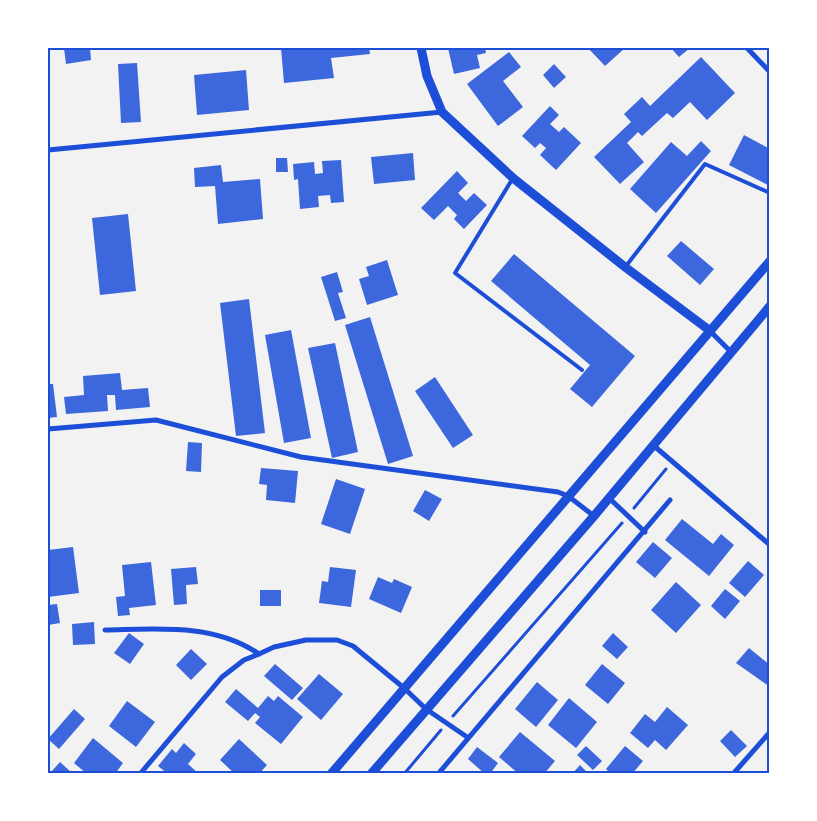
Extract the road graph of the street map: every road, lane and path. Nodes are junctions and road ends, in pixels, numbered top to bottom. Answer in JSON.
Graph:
{"nodes":[{"id":1,"x":421,"y":48,"type":"edge"},
{"id":2,"x":747,"y":48,"type":"edge"},
{"id":3,"x":770,"y":72,"type":"edge"},
{"id":4,"x":442,"y":112,"type":"junction"},
{"id":5,"x":48,"y":148,"type":"edge"},
{"id":6,"x":513,"y":178,"type":"junction"},
{"id":7,"x":770,"y":193,"type":"edge"},
{"id":8,"x":770,"y":261,"type":"edge"},
{"id":9,"x":625,"y":267,"type":"junction"},
{"id":10,"x":770,"y":306,"type":"edge"},
{"id":11,"x":709,"y":330,"type":"junction"},
{"id":12,"x":731,"y":352,"type":"junction"},
{"id":13,"x":582,"y":370,"type":"dead end"},
{"id":14,"x":48,"y":429,"type":"edge"},
{"id":15,"x":653,"y":445,"type":"junction"},
{"id":16,"x":672,"y":462,"type":"junction"},
{"id":17,"x":568,"y":496,"type":"junction"},
{"id":18,"x":609,"y":498,"type":"junction"},
{"id":19,"x":670,"y":500,"type":"dead end"},
{"id":20,"x":594,"y":516,"type":"junction"},
{"id":21,"x":628,"y":516,"type":"junction"},
{"id":22,"x":645,"y":532,"type":"junction"},
{"id":23,"x":770,"y":545,"type":"edge"},
{"id":24,"x":105,"y":630,"type":"dead end"},
{"id":25,"x":259,"y":654,"type":"junction"},
{"id":26,"x":404,"y":688,"type":"junction"},
{"id":27,"x":426,"y":709,"type":"junction"},
{"id":28,"x":447,"y":723,"type":"junction"},
{"id":29,"x":770,"y":732,"type":"edge"},
{"id":30,"x":468,"y":737,"type":"junction"},
{"id":31,"x":140,"y":774,"type":"edge"},
{"id":32,"x":331,"y":774,"type":"edge"},
{"id":33,"x":371,"y":774,"type":"edge"},
{"id":34,"x":404,"y":774,"type":"edge"},
{"id":35,"x":438,"y":774,"type":"edge"},
{"id":36,"x":733,"y":774,"type":"edge"}],
"edges":[{"from":1,"to":4,"type":"street"},
{"from":2,"to":3,"type":"street"},
{"from":4,"to":5,"type":"street"},
{"from":4,"to":6,"type":"street"},
{"from":6,"to":9,"type":"street"},
{"from":6,"to":13,"type":"lane"},
{"from":7,"to":9,"type":"lane"},
{"from":8,"to":11,"type":"street"},
{"from":9,"to":11,"type":"street"},
{"from":10,"to":12,"type":"street"},
{"from":11,"to":12,"type":"street"},
{"from":11,"to":17,"type":"street"},
{"from":12,"to":15,"type":"street"},
{"from":14,"to":17,"type":"street"},
{"from":15,"to":16,"type":"street"},
{"from":15,"to":18,"type":"street"},
{"from":16,"to":21,"type":"path"},
{"from":16,"to":23,"type":"street"},
{"from":17,"to":20,"type":"street"},
{"from":17,"to":26,"type":"street"},
{"from":18,"to":20,"type":"street"},
{"from":18,"to":21,"type":"street"},
{"from":19,"to":22,"type":"street"},
{"from":20,"to":27,"type":"street"},
{"from":21,"to":22,"type":"street"},
{"from":21,"to":28,"type":"path"},
{"from":22,"to":30,"type":"street"},
{"from":24,"to":25,"type":"street"},
{"from":25,"to":26,"type":"street"},
{"from":25,"to":31,"type":"street"},
{"from":26,"to":27,"type":"street"},
{"from":26,"to":32,"type":"street"},
{"from":27,"to":28,"type":"street"},
{"from":27,"to":33,"type":"street"},
{"from":28,"to":30,"type":"street"},
{"from":28,"to":34,"type":"path"},
{"from":29,"to":36,"type":"street"},
{"from":30,"to":35,"type":"street"}]}
